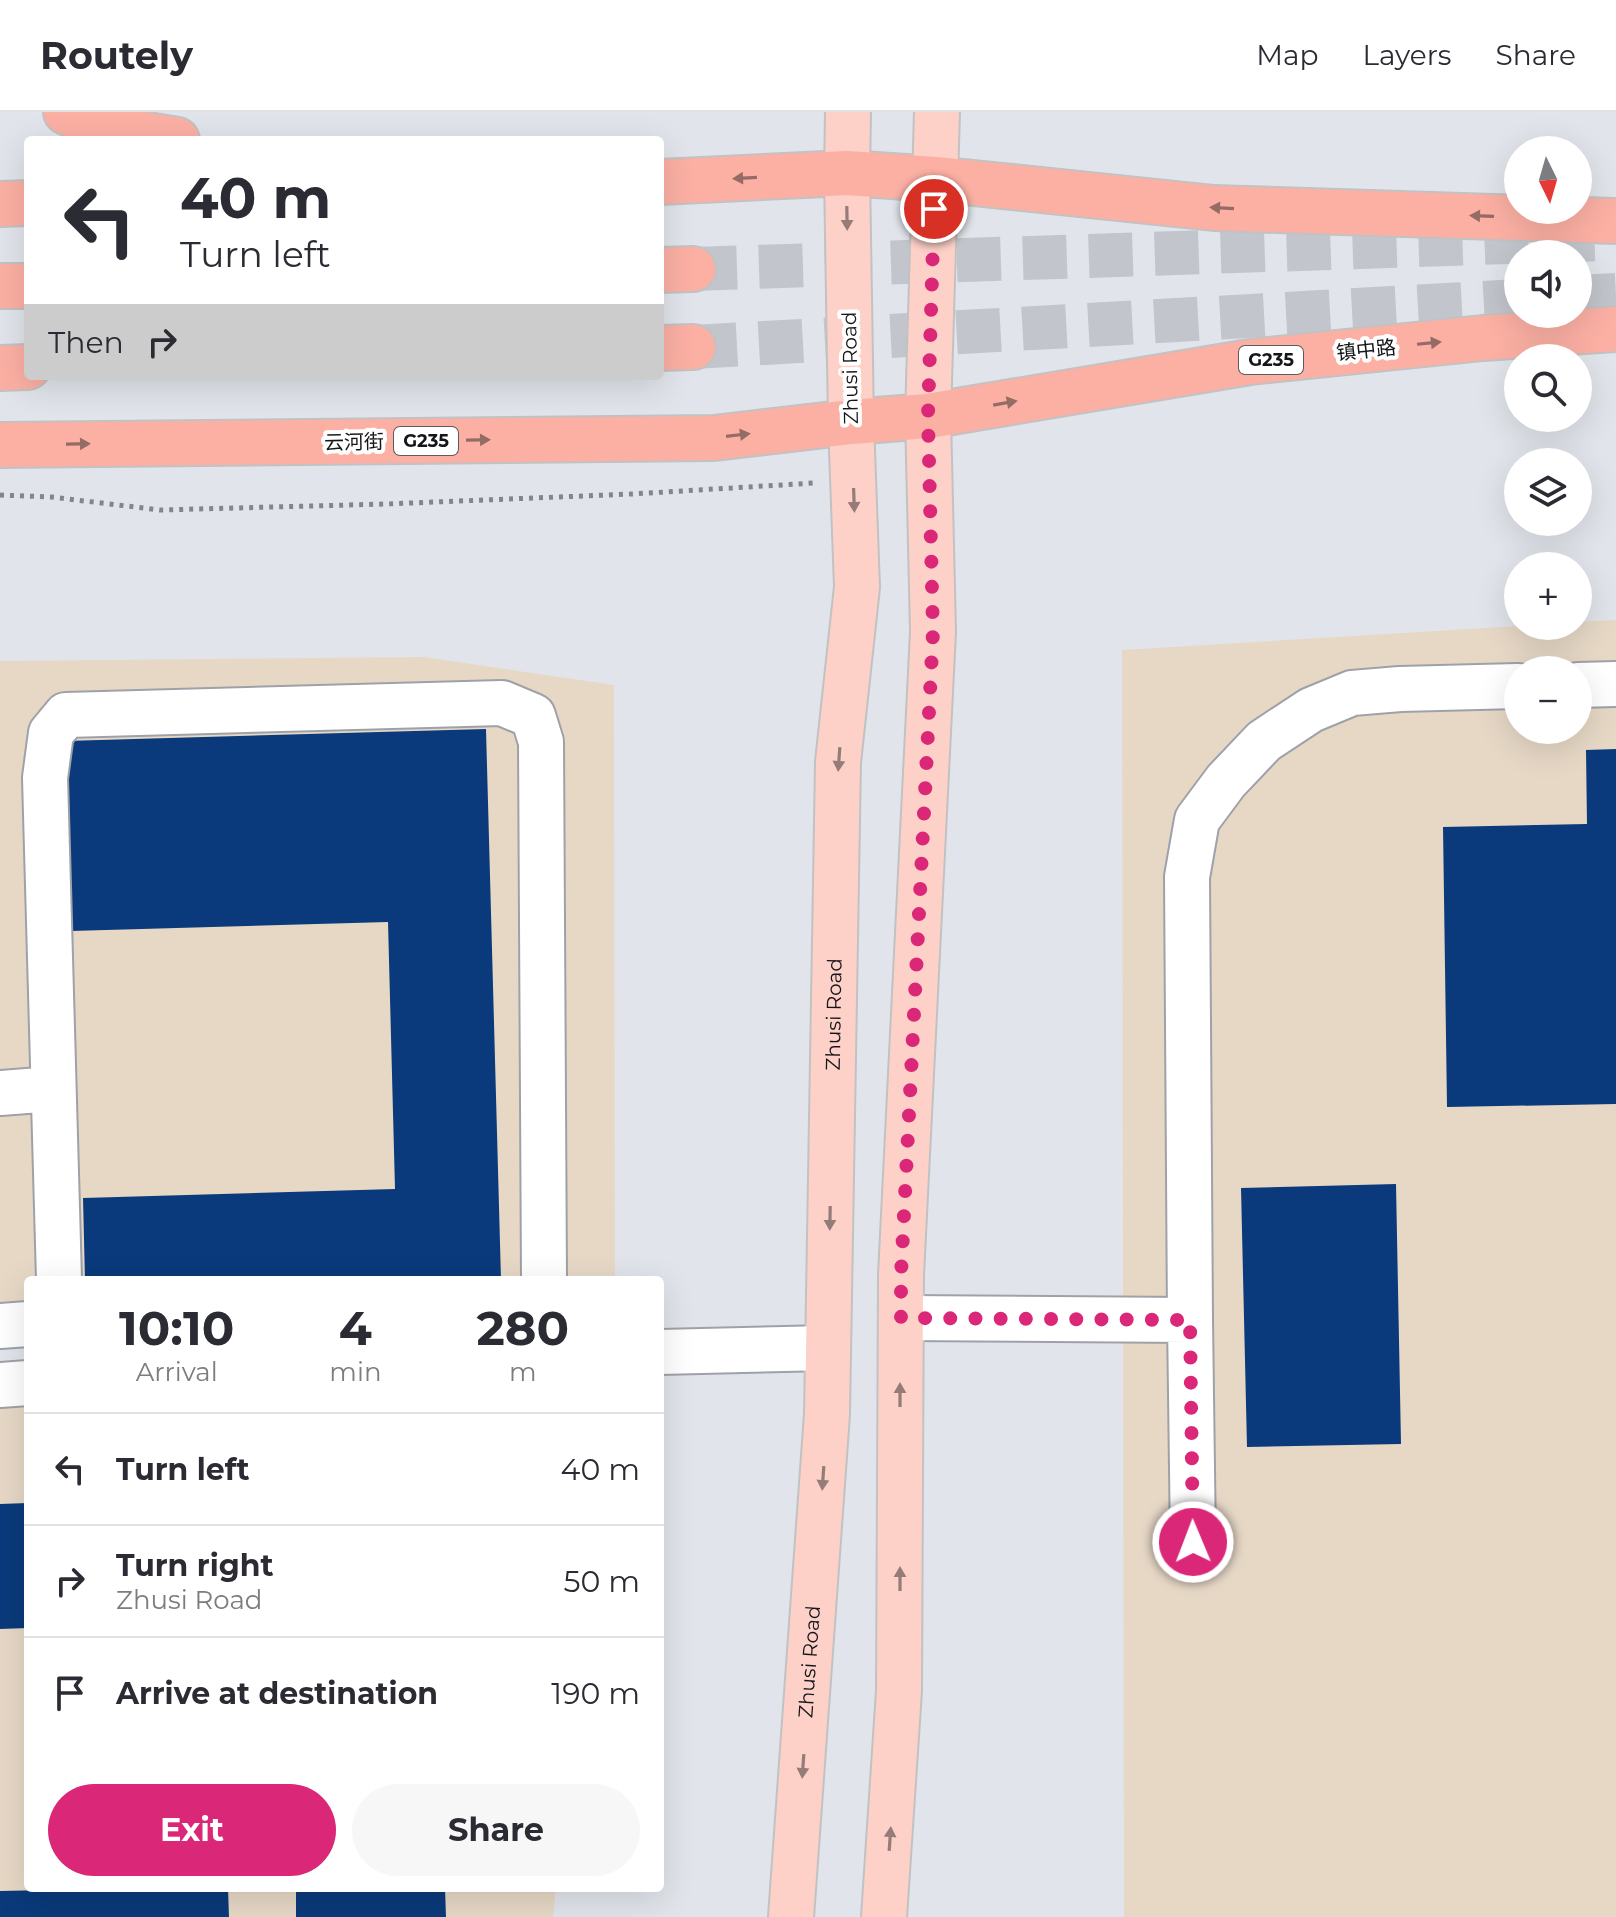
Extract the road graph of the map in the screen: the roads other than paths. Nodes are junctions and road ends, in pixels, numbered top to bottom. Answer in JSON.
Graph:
{"nodes":[{"id":1,"x":66,"y":112,"type":"edge"},
{"id":2,"x":848,"y":112,"type":"edge"},
{"id":3,"x":937,"y":112,"type":"edge"},
{"id":4,"x":154,"y":136,"type":"edge"},
{"id":5,"x":847,"y":173,"type":"junction"},
{"id":6,"x":935,"y":179,"type":"junction"},
{"id":7,"x":664,"y":182,"type":"edge"},
{"id":8,"x":24,"y":203,"type":"edge"},
{"id":9,"x":0,"y":204,"type":"edge"},
{"id":10,"x":1616,"y":221,"type":"edge"},
{"id":11,"x":0,"y":286,"type":"edge"},
{"id":12,"x":24,"y":286,"type":"edge"},
{"id":13,"x":1616,"y":329,"type":"edge"},
{"id":14,"x":24,"y":367,"type":"edge"},
{"id":15,"x":0,"y":368,"type":"edge"},
{"id":16,"x":928,"y":416,"type":"junction"},
{"id":17,"x":851,"y":422,"type":"junction"},
{"id":18,"x":0,"y":445,"type":"edge"},
{"id":19,"x":1616,"y":684,"type":"edge"},
{"id":20,"x":1592,"y":685,"type":"edge"},
{"id":21,"x":1504,"y":686,"type":"edge"},
{"id":22,"x":53,"y":1089,"type":"junction"},
{"id":23,"x":0,"y":1093,"type":"edge"},
{"id":24,"x":59,"y":1276,"type":"edge"},
{"id":25,"x":544,"y":1276,"type":"edge"},
{"id":26,"x":901,"y":1318,"type":"junction"},
{"id":27,"x":1190,"y":1320,"type":"junction"},
{"id":28,"x":24,"y":1324,"type":"edge"},
{"id":29,"x":0,"y":1326,"type":"edge"},
{"id":30,"x":828,"y":1348,"type":"junction"},
{"id":31,"x":664,"y":1352,"type":"edge"},
{"id":32,"x":24,"y":1383,"type":"edge"},
{"id":33,"x":0,"y":1385,"type":"edge"},
{"id":34,"x":1193,"y":1542,"type":"dead end"},
{"id":35,"x":791,"y":1917,"type":"edge"},
{"id":36,"x":884,"y":1917,"type":"edge"}],
"edges":[{"from":1,"to":4,"type":"highway"},
{"from":2,"to":5,"type":"main road","name":"Zhusi Road"},
{"from":3,"to":6,"type":"main road"},
{"from":5,"to":6,"type":"highway"},
{"from":5,"to":7,"type":"highway","one_way":true},
{"from":5,"to":17,"type":"main road","name":"Zhusi Road","one_way":true},
{"from":10,"to":6,"type":"highway","one_way":true},
{"from":6,"to":16,"type":"main road"},
{"from":8,"to":9,"type":"highway"},
{"from":11,"to":12,"type":"highway"},
{"from":16,"to":13,"type":"highway","name":"镇中路","number":"G235","one_way":true},
{"from":14,"to":15,"type":"highway"},
{"from":16,"to":17,"type":"highway","number":"G235"},
{"from":16,"to":26,"type":"main road"},
{"from":18,"to":17,"type":"highway","name":"云河街","number":"G235","one_way":true},
{"from":17,"to":30,"type":"main road","name":"Zhusi Road","one_way":true},
{"from":19,"to":20,"type":"lane"},
{"from":21,"to":27,"type":"lane"},
{"from":22,"to":23,"type":"lane"},
{"from":22,"to":24,"type":"lane"},
{"from":22,"to":25,"type":"lane"},
{"from":26,"to":27,"type":"lane"},
{"from":36,"to":26,"type":"main road","one_way":true},
{"from":27,"to":34,"type":"lane"},
{"from":28,"to":29,"type":"lane"},
{"from":30,"to":31,"type":"lane"},
{"from":30,"to":35,"type":"main road","name":"Zhusi Road","one_way":true},
{"from":32,"to":33,"type":"lane"}]}
